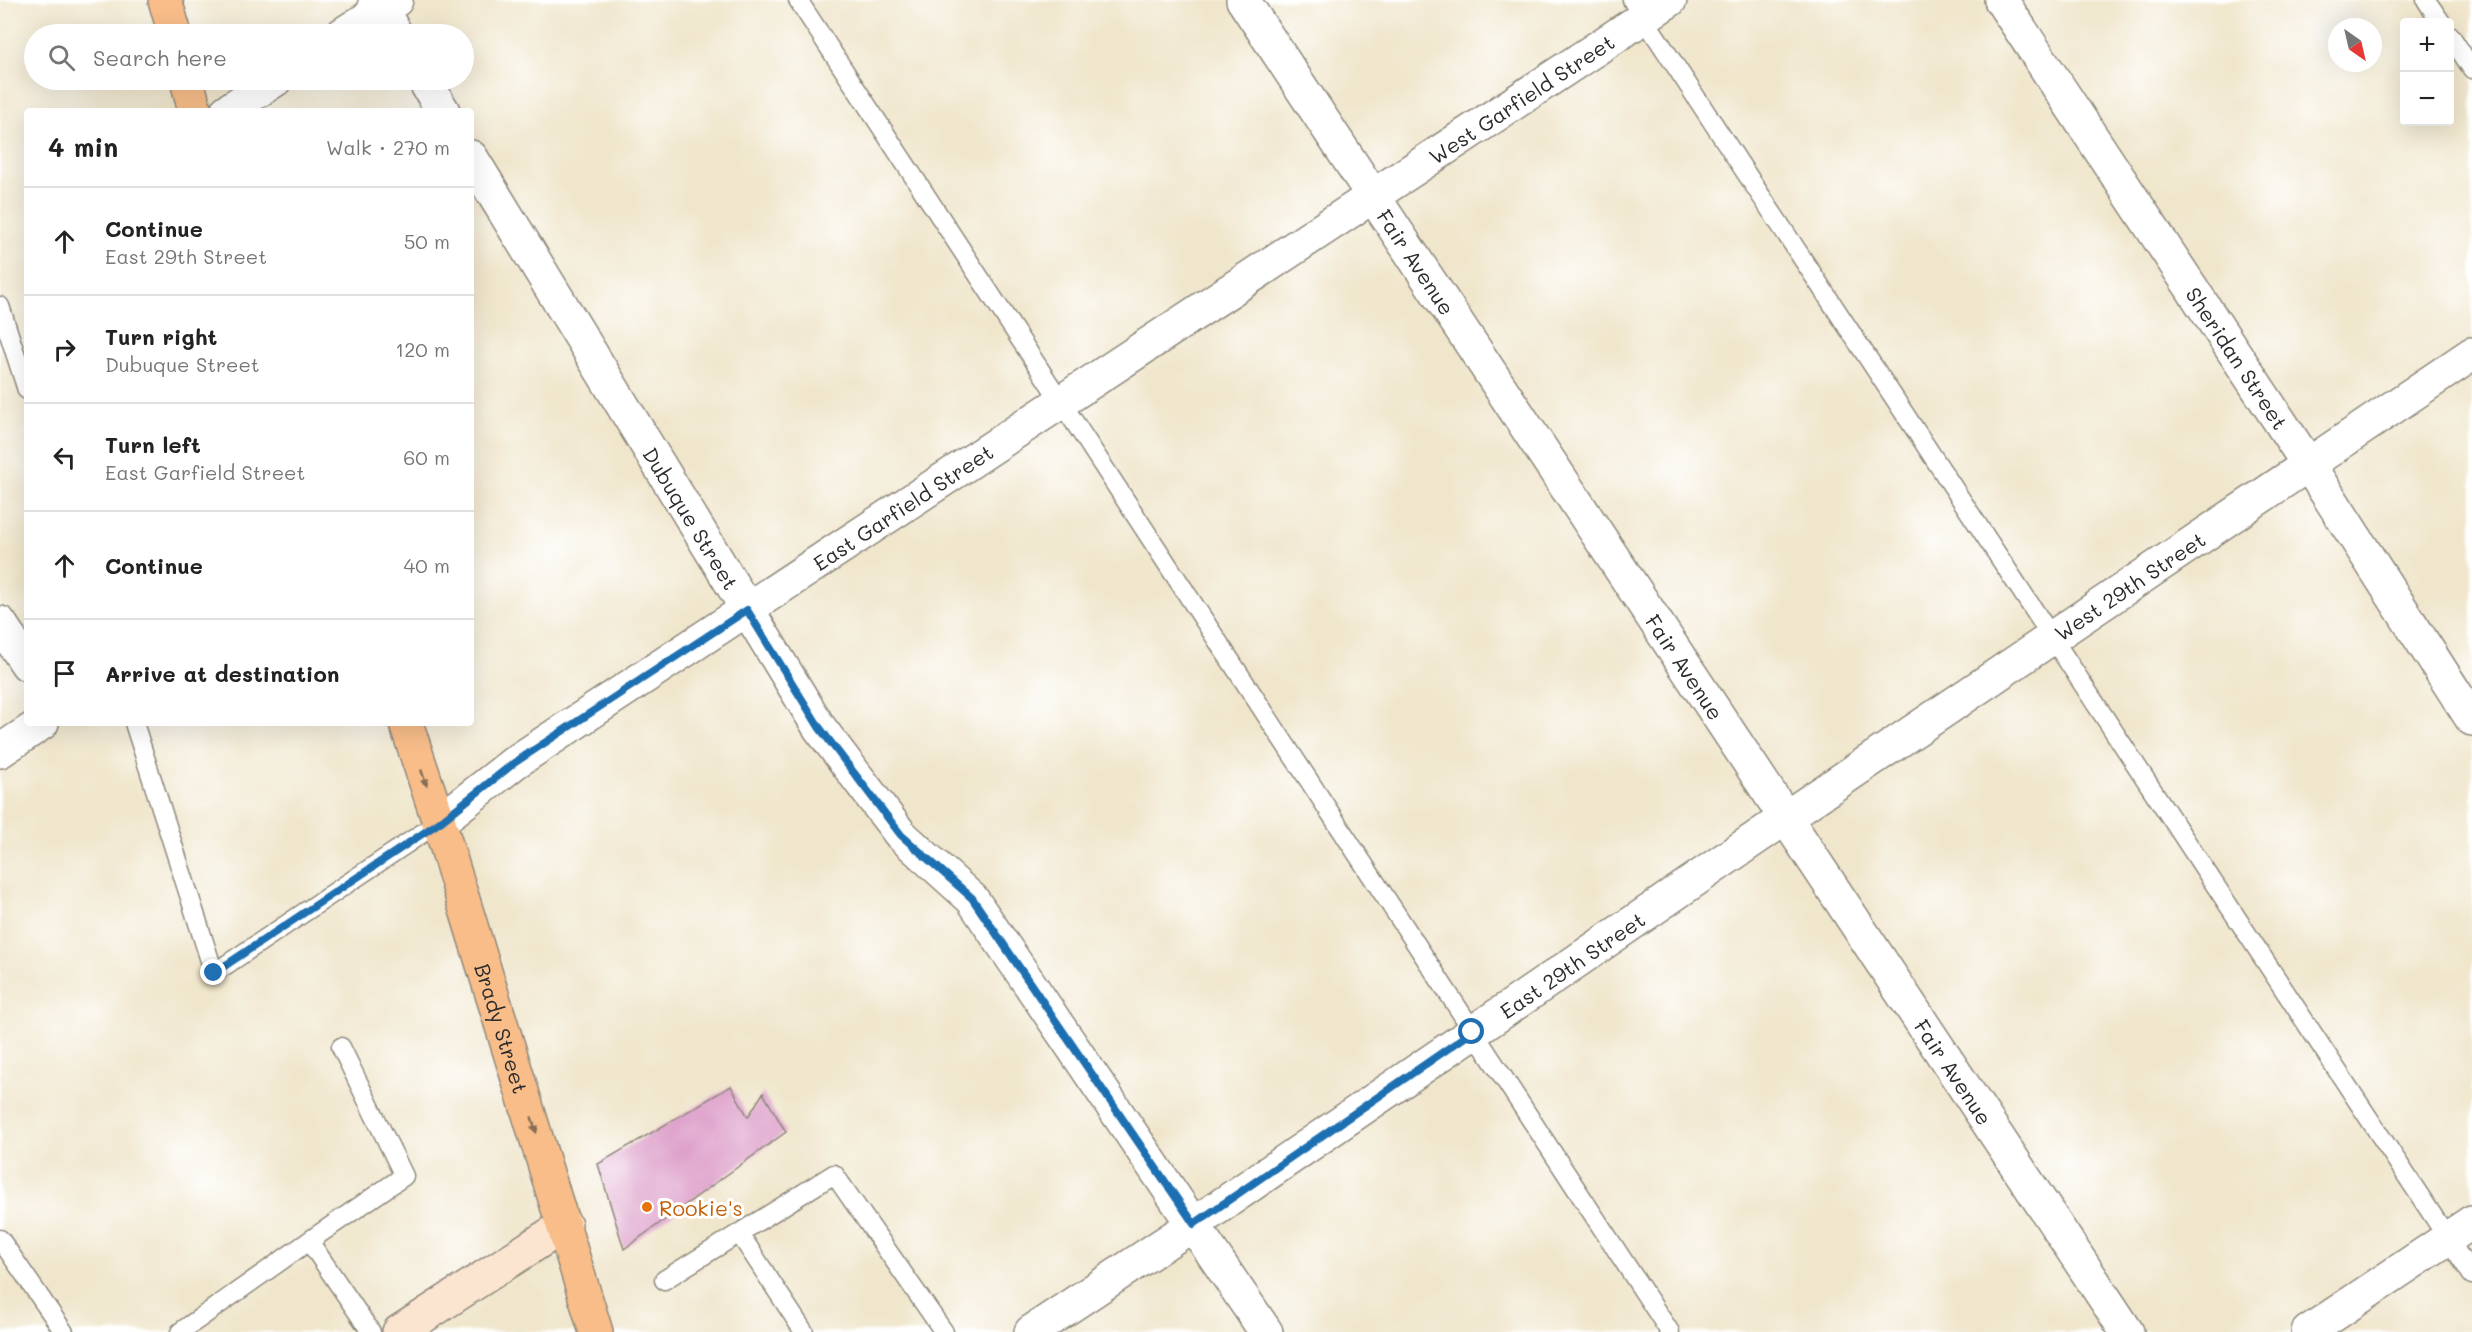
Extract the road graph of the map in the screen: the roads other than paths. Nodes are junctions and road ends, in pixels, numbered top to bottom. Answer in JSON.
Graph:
{"nodes":[{"id":1,"x":165,"y":0,"type":"edge"},
{"id":2,"x":798,"y":0,"type":"edge"},
{"id":3,"x":1243,"y":0,"type":"edge"},
{"id":4,"x":2001,"y":0,"type":"edge"},
{"id":5,"x":2426,"y":0,"type":"edge"},
{"id":6,"x":1648,"y":6,"type":"edge"},
{"id":7,"x":387,"y":11,"type":"edge"},
{"id":8,"x":2438,"y":18,"type":"edge"},
{"id":9,"x":172,"y":24,"type":"edge"},
{"id":10,"x":362,"y":24,"type":"edge"},
{"id":11,"x":2454,"y":41,"type":"edge"},
{"id":12,"x":2472,"y":69,"type":"edge"},
{"id":13,"x":190,"y":90,"type":"edge"},
{"id":14,"x":259,"y":90,"type":"edge"},
{"id":15,"x":430,"y":90,"type":"edge"},
{"id":16,"x":194,"y":108,"type":"edge"},
{"id":17,"x":231,"y":108,"type":"edge"},
{"id":18,"x":441,"y":108,"type":"edge"},
{"id":19,"x":474,"y":162,"type":"edge"},
{"id":20,"x":1372,"y":197,"type":"junction"},
{"id":21,"x":0,"y":306,"type":"edge"},
{"id":22,"x":2472,"y":354,"type":"edge"},
{"id":23,"x":24,"y":381,"type":"edge"},
{"id":24,"x":1060,"y":403,"type":"junction"},
{"id":25,"x":2308,"y":464,"type":"junction"},
{"id":26,"x":747,"y":610,"type":"junction"},
{"id":27,"x":0,"y":623,"type":"edge"},
{"id":28,"x":2052,"y":639,"type":"junction"},
{"id":29,"x":24,"y":659,"type":"edge"},
{"id":30,"x":2472,"y":719,"type":"edge"},
{"id":31,"x":38,"y":726,"type":"edge"},
{"id":32,"x":135,"y":726,"type":"edge"},
{"id":33,"x":407,"y":726,"type":"edge"},
{"id":34,"x":0,"y":751,"type":"edge"},
{"id":35,"x":1785,"y":818,"type":"junction"},
{"id":36,"x":440,"y":822,"type":"junction"},
{"id":37,"x":1472,"y":1032,"type":"junction"},
{"id":38,"x":341,"y":1047,"type":"dead end"},
{"id":39,"x":1194,"y":1224,"type":"junction"},
{"id":40,"x":565,"y":1226,"type":"junction"},
{"id":41,"x":2460,"y":1230,"type":"edge"},
{"id":42,"x":739,"y":1233,"type":"junction"},
{"id":43,"x":0,"y":1239,"type":"edge"},
{"id":44,"x":309,"y":1241,"type":"junction"},
{"id":45,"x":2472,"y":1275,"type":"edge"},
{"id":46,"x":664,"y":1280,"type":"dead end"},
{"id":47,"x":64,"y":1332,"type":"edge"},
{"id":48,"x":180,"y":1332,"type":"edge"},
{"id":49,"x":371,"y":1332,"type":"edge"},
{"id":50,"x":399,"y":1332,"type":"edge"},
{"id":51,"x":596,"y":1332,"type":"edge"},
{"id":52,"x":804,"y":1332,"type":"edge"},
{"id":53,"x":944,"y":1332,"type":"edge"},
{"id":54,"x":1031,"y":1332,"type":"edge"},
{"id":55,"x":1266,"y":1332,"type":"edge"},
{"id":56,"x":1670,"y":1332,"type":"edge"},
{"id":57,"x":2127,"y":1332,"type":"edge"},
{"id":58,"x":2308,"y":1332,"type":"edge"}],
"edges":[{"from":1,"to":9,"type":"highway"},
{"from":2,"to":24,"type":"lane"},
{"from":3,"to":20,"type":"street","name":"Fair Avenue"},
{"from":4,"to":25,"type":"street","name":"Sheridan Street"},
{"from":5,"to":8,"type":"lane"},
{"from":6,"to":20,"type":"street","name":"West Garfield Street"},
{"from":6,"to":28,"type":"lane"},
{"from":7,"to":10,"type":"street"},
{"from":11,"to":12,"type":"lane"},
{"from":13,"to":16,"type":"highway"},
{"from":14,"to":17,"type":"street"},
{"from":15,"to":18,"type":"street"},
{"from":19,"to":26,"type":"street","name":"Dubuque Street"},
{"from":20,"to":24,"type":"street","name":"East Garfield Street"},
{"from":20,"to":35,"type":"street","name":"Fair Avenue"},
{"from":21,"to":23,"type":"lane"},
{"from":22,"to":25,"type":"street","name":"West 29th Street"},
{"from":24,"to":26,"type":"street","name":"East Garfield Street"},
{"from":24,"to":37,"type":"lane"},
{"from":25,"to":28,"type":"street","name":"West 29th Street"},
{"from":25,"to":30,"type":"street","name":"Sheridan Street"},
{"from":26,"to":36,"type":"street","name":"East Garfield Street"},
{"from":26,"to":39,"type":"street","name":"Dubuque Street"},
{"from":27,"to":29,"type":"street"},
{"from":28,"to":35,"type":"street","name":"West 29th Street"},
{"from":28,"to":41,"type":"lane"},
{"from":31,"to":34,"type":"street"},
{"from":32,"to":36,"type":"lane"},
{"from":33,"to":36,"type":"highway","name":"Brady Street","one_way":true},
{"from":35,"to":37,"type":"street","name":"East 29th Street"},
{"from":35,"to":57,"type":"street","name":"Fair Avenue"},
{"from":36,"to":40,"type":"highway","name":"Brady Street","one_way":true},
{"from":37,"to":39,"type":"street","name":"East 29th Street"},
{"from":37,"to":56,"type":"lane"},
{"from":38,"to":44,"type":"lane"},
{"from":39,"to":54,"type":"street","name":"East 29th Street"},
{"from":39,"to":55,"type":"street","name":"Dubuque Street"},
{"from":40,"to":50,"type":"street"},
{"from":40,"to":51,"type":"highway","name":"Brady Street"},
{"from":41,"to":45,"type":"lane"},
{"from":41,"to":58,"type":"street"},
{"from":42,"to":46,"type":"lane"},
{"from":42,"to":52,"type":"lane"},
{"from":42,"to":53,"type":"lane"},
{"from":43,"to":47,"type":"lane"},
{"from":44,"to":48,"type":"lane"},
{"from":44,"to":49,"type":"lane"}]}
